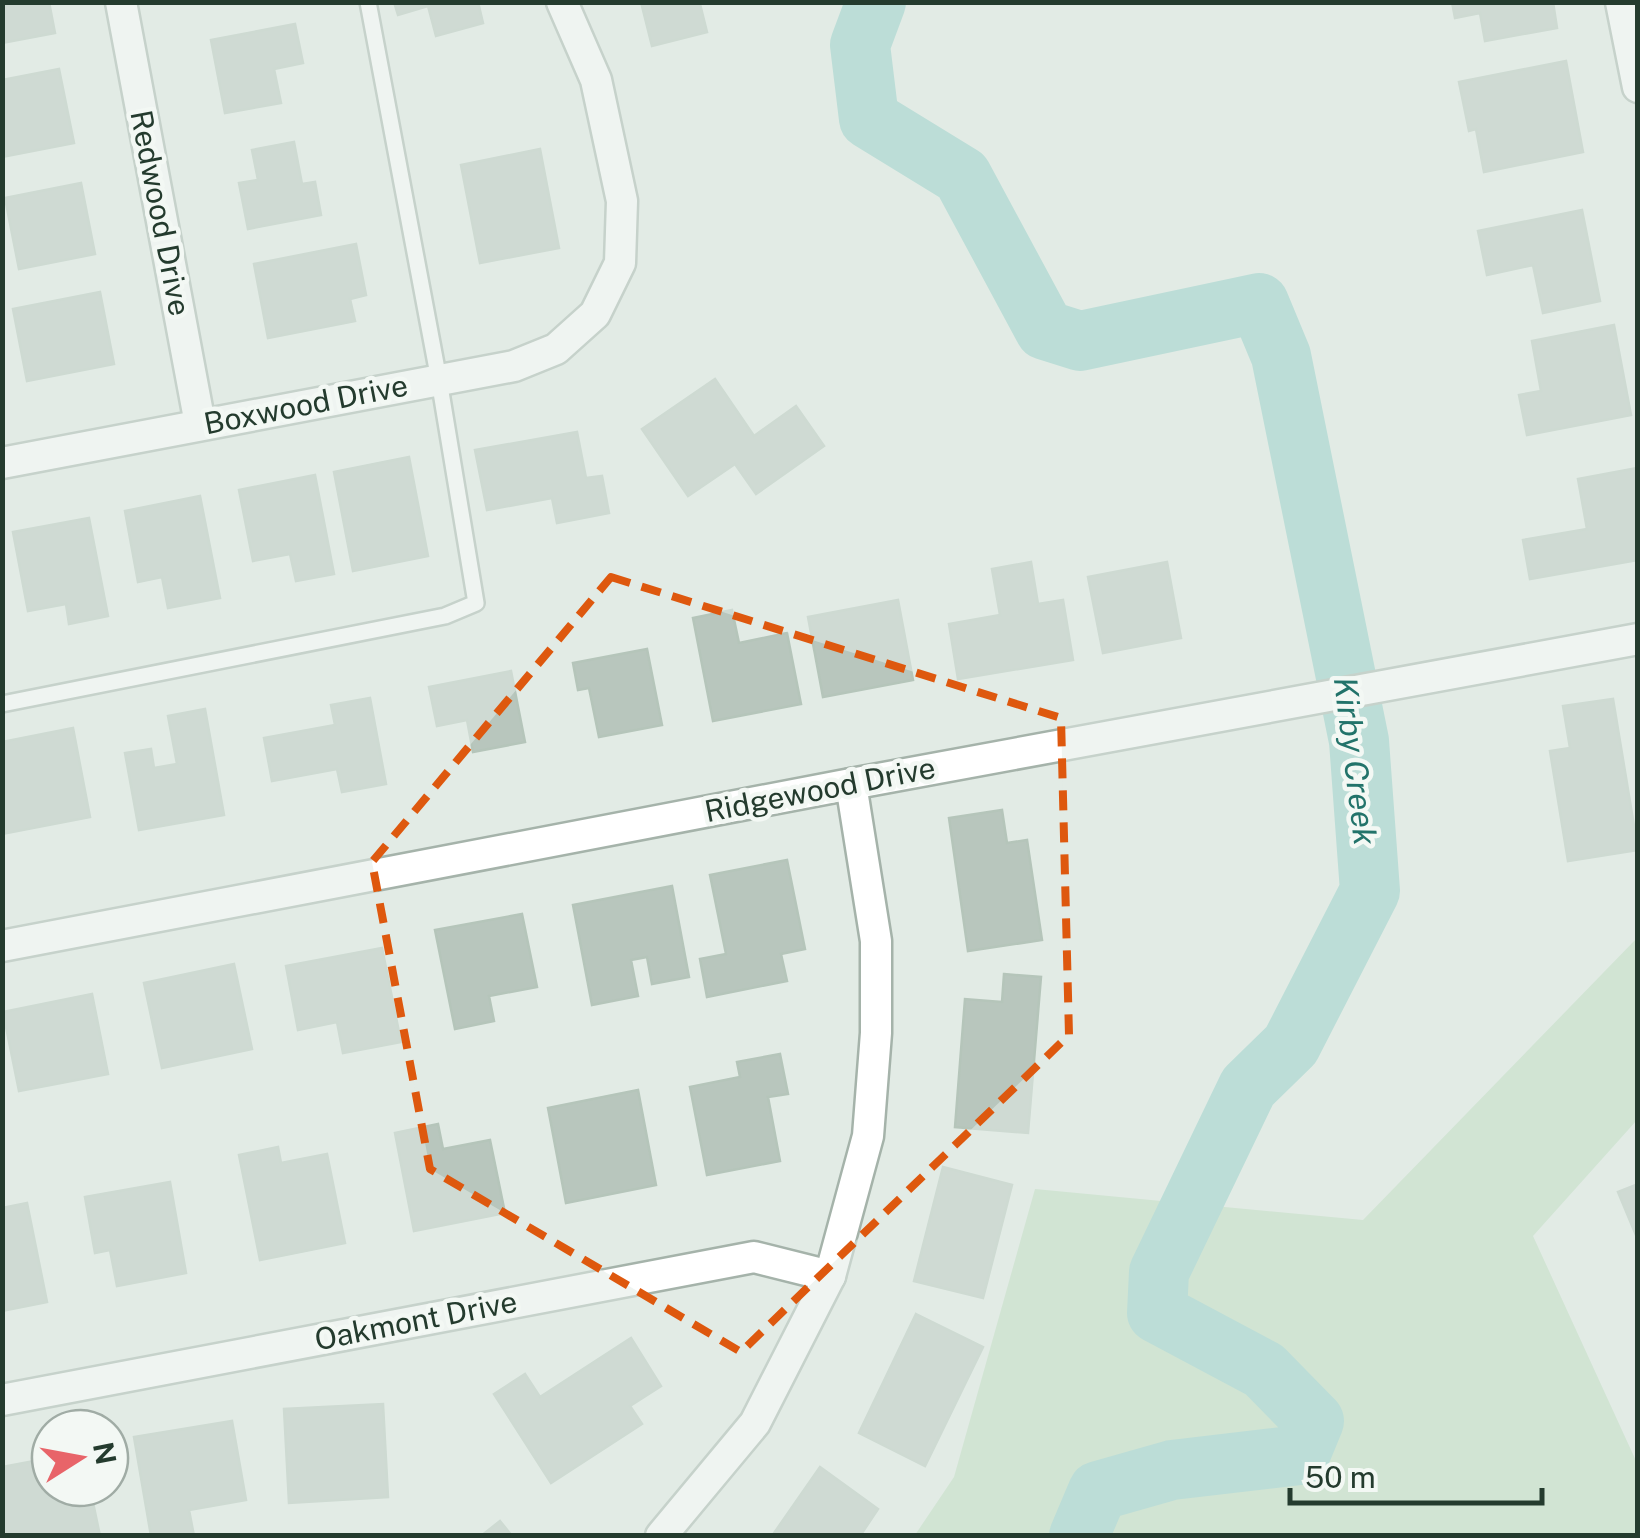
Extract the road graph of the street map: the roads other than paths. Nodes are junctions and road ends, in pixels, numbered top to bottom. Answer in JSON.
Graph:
{"nodes":[{"id":1,"x":121,"y":2,"type":"edge"},
{"id":2,"x":368,"y":2,"type":"edge"},
{"id":3,"x":562,"y":2,"type":"edge"},
{"id":4,"x":1620,"y":2,"type":"edge"},
{"id":5,"x":1638,"y":86,"type":"edge"},
{"id":6,"x":438,"y":380,"type":"junction"},
{"id":7,"x":200,"y":424,"type":"junction"},
{"id":8,"x":2,"y":463,"type":"edge"},
{"id":9,"x":1638,"y":639,"type":"edge"},
{"id":10,"x":2,"y":704,"type":"edge"},
{"id":11,"x":851,"y":784,"type":"junction"},
{"id":12,"x":2,"y":946,"type":"edge"},
{"id":13,"x":830,"y":1276,"type":"junction"},
{"id":14,"x":2,"y":1400,"type":"edge"},
{"id":15,"x":661,"y":1536,"type":"edge"}],
"edges":[{"from":1,"to":7,"type":"street","name":"Redwood Drive"},
{"from":2,"to":6,"type":"lane"},
{"from":3,"to":6,"type":"street","name":"Boxwood Drive"},
{"from":4,"to":5,"type":"street"},
{"from":6,"to":7,"type":"street","name":"Boxwood Drive"},
{"from":6,"to":10,"type":"lane"},
{"from":7,"to":8,"type":"street","name":"Boxwood Drive"},
{"from":9,"to":11,"type":"street","name":"Ridgewood Drive"},
{"from":11,"to":12,"type":"street","name":"Ridgewood Drive"},
{"from":11,"to":13,"type":"street"},
{"from":13,"to":14,"type":"street","name":"Oakmont Drive"},
{"from":13,"to":15,"type":"street"}]}
